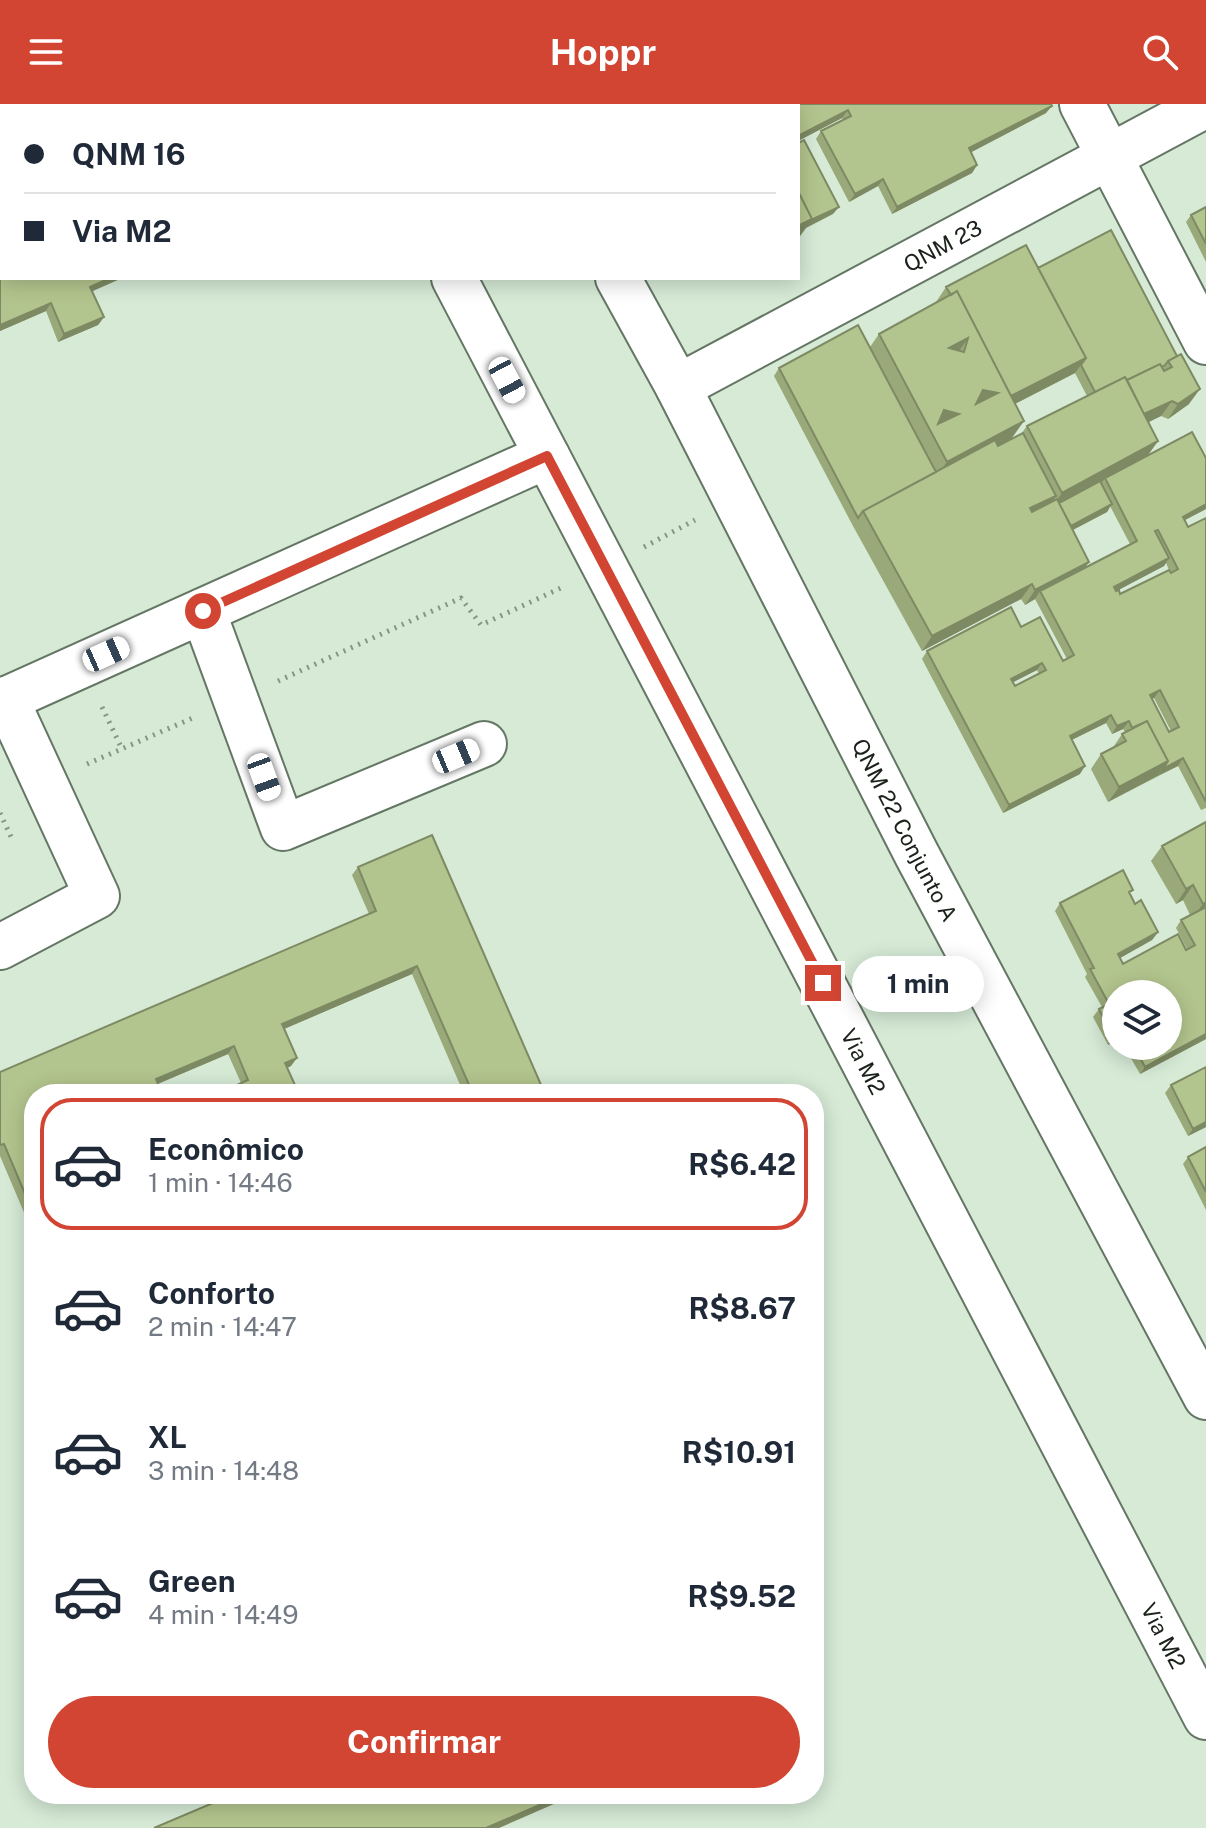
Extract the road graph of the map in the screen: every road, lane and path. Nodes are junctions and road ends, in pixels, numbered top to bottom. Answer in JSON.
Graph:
{"nodes":[{"id":1,"x":1082,"y":104,"type":"edge"},
{"id":2,"x":1206,"y":105,"type":"edge"},
{"id":3,"x":1108,"y":155,"type":"junction"},
{"id":4,"x":455,"y":280,"type":"edge"},
{"id":5,"x":619,"y":280,"type":"edge"},
{"id":6,"x":1206,"y":342,"type":"edge"},
{"id":7,"x":678,"y":387,"type":"junction"},
{"id":8,"x":547,"y":456,"type":"junction"},
{"id":9,"x":735,"y":499,"type":"junction"},
{"id":10,"x":605,"y":568,"type":"junction"},
{"id":11,"x":203,"y":611,"type":"junction"},
{"id":12,"x":3,"y":700,"type":"edge"},
{"id":13,"x":236,"y":700,"type":"junction"},
{"id":14,"x":484,"y":744,"type":"dead end"},
{"id":15,"x":46,"y":782,"type":"junction"},
{"id":16,"x":0,"y":813,"type":"edge"},
{"id":17,"x":13,"y":841,"type":"dead end"},
{"id":18,"x":0,"y":947,"type":"edge"},
{"id":19,"x":1206,"y":1397,"type":"edge"},
{"id":20,"x":1157,"y":1621,"type":"junction"},
{"id":21,"x":1206,"y":1638,"type":"edge"},
{"id":22,"x":1206,"y":1717,"type":"edge"}],
"edges":[{"from":1,"to":3,"type":"main road"},
{"from":2,"to":3,"type":"main road","name":"QNM 23"},
{"from":3,"to":6,"type":"main road"},
{"from":3,"to":7,"type":"main road","name":"QNM 23"},
{"from":4,"to":8,"type":"main road","name":"Via M2"},
{"from":5,"to":7,"type":"main road","name":"QNM 22 Conjunto A"},
{"from":7,"to":9,"type":"main road","name":"QNM 22 Conjunto A"},
{"from":8,"to":10,"type":"main road","name":"Via M2"},
{"from":8,"to":11,"type":"main road"},
{"from":9,"to":10,"type":"path"},
{"from":9,"to":19,"type":"main road","name":"QNM 22 Conjunto A"},
{"from":10,"to":13,"type":"path"},
{"from":10,"to":20,"type":"main road","name":"Via M2"},
{"from":11,"to":12,"type":"main road"},
{"from":11,"to":13,"type":"main road"},
{"from":12,"to":15,"type":"main road"},
{"from":13,"to":14,"type":"main road"},
{"from":13,"to":15,"type":"path"},
{"from":15,"to":18,"type":"main road"},
{"from":16,"to":17,"type":"path"},
{"from":20,"to":21,"type":"main road"},
{"from":20,"to":22,"type":"main road","name":"Via M2"}]}
